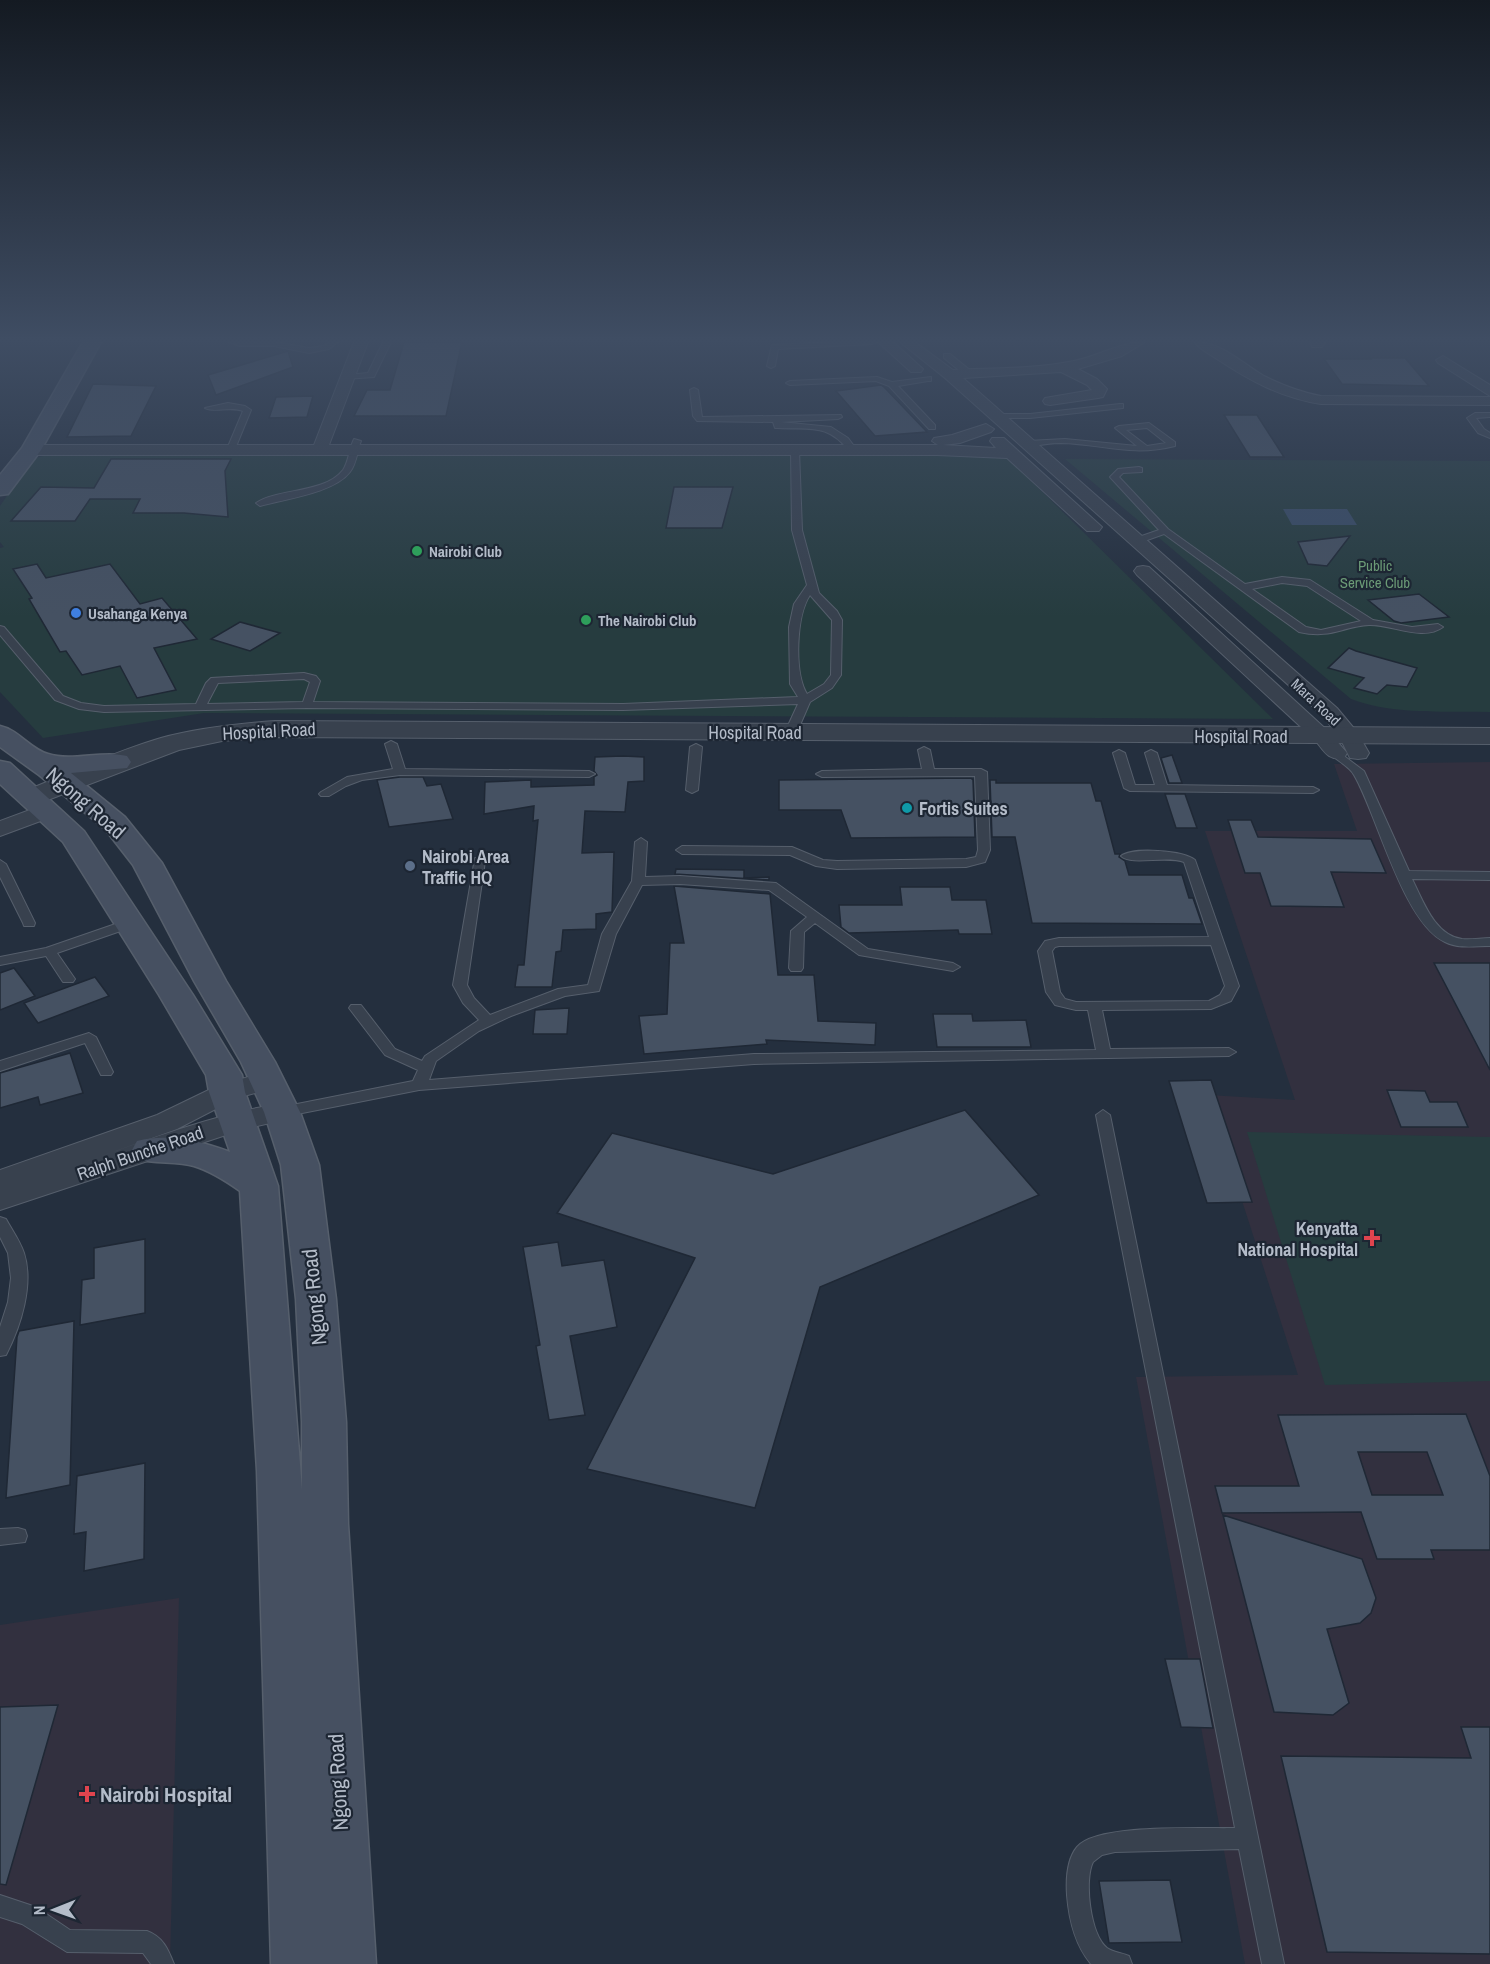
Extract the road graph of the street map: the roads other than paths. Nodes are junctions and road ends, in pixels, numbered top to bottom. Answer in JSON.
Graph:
{"nodes":[{"id":1,"x":40,"y":434,"type":"edge"},
{"id":2,"x":238,"y":434,"type":"edge"},
{"id":3,"x":325,"y":434,"type":"edge"},
{"id":4,"x":838,"y":434,"type":"edge"},
{"id":5,"x":968,"y":434,"type":"edge"},
{"id":6,"x":998,"y":434,"type":"edge"},
{"id":7,"x":1010,"y":434,"type":"edge"},
{"id":8,"x":1126,"y":434,"type":"edge"},
{"id":9,"x":1159,"y":434,"type":"edge"},
{"id":10,"x":1028,"y":444,"type":"junction"},
{"id":11,"x":233,"y":445,"type":"junction"},
{"id":12,"x":321,"y":445,"type":"junction"},
{"id":13,"x":355,"y":445,"type":"junction"},
{"id":14,"x":33,"y":446,"type":"junction"},
{"id":15,"x":850,"y":446,"type":"junction"},
{"id":16,"x":1144,"y":448,"type":"junction"},
{"id":17,"x":795,"y":450,"type":"junction"},
{"id":18,"x":1010,"y":453,"type":"junction"},
{"id":19,"x":1139,"y":470,"type":"dead end"},
{"id":20,"x":0,"y":489,"type":"edge"},
{"id":21,"x":260,"y":503,"type":"dead end"},
{"id":22,"x":1165,"y":531,"type":"junction"},
{"id":23,"x":1103,"y":536,"type":"dead end"},
{"id":24,"x":1128,"y":546,"type":"junction"},
{"id":25,"x":812,"y":584,"type":"junction"},
{"id":26,"x":1245,"y":587,"type":"junction"},
{"id":27,"x":1370,"y":622,"type":"junction"},
{"id":28,"x":1438,"y":627,"type":"dead end"},
{"id":29,"x":0,"y":629,"type":"edge"},
{"id":30,"x":804,"y":700,"type":"junction"},
{"id":31,"x":307,"y":705,"type":"junction"},
{"id":32,"x":201,"y":706,"type":"junction"},
{"id":33,"x":791,"y":732,"type":"junction"},
{"id":34,"x":0,"y":734,"type":"edge"},
{"id":35,"x":1490,"y":736,"type":"edge"},
{"id":36,"x":391,"y":744,"type":"junction"},
{"id":37,"x":696,"y":747,"type":"junction"},
{"id":38,"x":1345,"y":750,"type":"junction"},
{"id":39,"x":1490,"y":752,"type":"edge"},
{"id":40,"x":1119,"y":753,"type":"junction"},
{"id":41,"x":1151,"y":753,"type":"junction"},
{"id":42,"x":927,"y":761,"type":"junction"},
{"id":43,"x":117,"y":762,"type":"junction"},
{"id":44,"x":0,"y":769,"type":"edge"},
{"id":45,"x":400,"y":772,"type":"junction"},
{"id":46,"x":589,"y":774,"type":"dead end"},
{"id":47,"x":822,"y":774,"type":"dead end"},
{"id":48,"x":1162,"y":788,"type":"junction"},
{"id":49,"x":53,"y":790,"type":"junction"},
{"id":50,"x":692,"y":790,"type":"dead end"},
{"id":51,"x":1313,"y":790,"type":"dead end"},
{"id":52,"x":325,"y":794,"type":"dead end"},
{"id":53,"x":0,"y":829,"type":"edge"},
{"id":54,"x":641,"y":842,"type":"dead end"},
{"id":55,"x":682,"y":850,"type":"dead end"},
{"id":56,"x":1127,"y":856,"type":"dead end"},
{"id":57,"x":479,"y":861,"type":"dead end"},
{"id":58,"x":0,"y":864,"type":"edge"},
{"id":59,"x":1404,"y":875,"type":"junction"},
{"id":60,"x":1490,"y":876,"type":"edge"},
{"id":61,"x":638,"y":880,"type":"junction"},
{"id":62,"x":814,"y":917,"type":"junction"},
{"id":63,"x":29,"y":923,"type":"dead end"},
{"id":64,"x":130,"y":923,"type":"junction"},
{"id":65,"x":1216,"y":941,"type":"junction"},
{"id":66,"x":1490,"y":942,"type":"edge"},
{"id":67,"x":49,"y":951,"type":"junction"},
{"id":68,"x":0,"y":961,"type":"edge"},
{"id":69,"x":953,"y":967,"type":"dead end"},
{"id":70,"x":795,"y":968,"type":"dead end"},
{"id":71,"x":68,"y":980,"type":"dead end"},
{"id":72,"x":1095,"y":1006,"type":"junction"},
{"id":73,"x":356,"y":1008,"type":"dead end"},
{"id":74,"x":488,"y":1022,"type":"junction"},
{"id":75,"x":1229,"y":1052,"type":"dead end"},
{"id":76,"x":1104,"y":1054,"type":"junction"},
{"id":77,"x":0,"y":1066,"type":"edge"},
{"id":78,"x":426,"y":1068,"type":"junction"},
{"id":79,"x":106,"y":1072,"type":"dead end"},
{"id":80,"x":418,"y":1085,"type":"junction"},
{"id":81,"x":274,"y":1097,"type":"junction"},
{"id":82,"x":233,"y":1106,"type":"junction"},
{"id":83,"x":1103,"y":1115,"type":"dead end"},
{"id":84,"x":150,"y":1150,"type":"junction"},
{"id":85,"x":0,"y":1181,"type":"edge"},
{"id":86,"x":259,"y":1186,"type":"junction"},
{"id":87,"x":0,"y":1200,"type":"edge"},
{"id":88,"x":0,"y":1223,"type":"edge"},
{"id":89,"x":0,"y":1350,"type":"edge"},
{"id":90,"x":1248,"y":1838,"type":"junction"},
{"id":91,"x":0,"y":1906,"type":"edge"},
{"id":92,"x":163,"y":1964,"type":"edge"},
{"id":93,"x":298,"y":1964,"type":"edge"},
{"id":94,"x":348,"y":1964,"type":"edge"},
{"id":95,"x":1121,"y":1964,"type":"edge"},
{"id":96,"x":1273,"y":1964,"type":"edge"}],
"edges":[{"from":1,"to":14,"type":"main road"},
{"from":2,"to":11,"type":"lane"},
{"from":3,"to":12,"type":"street"},
{"from":4,"to":15,"type":"lane"},
{"from":5,"to":15,"type":"street"},
{"from":6,"to":18,"type":"street","name":"Mara Road"},
{"from":7,"to":10,"type":"street","name":"Mara Road"},
{"from":8,"to":16,"type":"lane"},
{"from":9,"to":16,"type":"lane"},
{"from":10,"to":16,"type":"lane"},
{"from":10,"to":24,"type":"street","name":"Mara Road"},
{"from":11,"to":12,"type":"street"},
{"from":11,"to":14,"type":"street"},
{"from":12,"to":13,"type":"street"},
{"from":13,"to":15,"type":"street"},
{"from":13,"to":17,"type":"street"},
{"from":13,"to":21,"type":"lane"},
{"from":14,"to":20,"type":"main road"},
{"from":15,"to":17,"type":"street"},
{"from":15,"to":18,"type":"street"},
{"from":17,"to":25,"type":"lane"},
{"from":18,"to":23,"type":"street","name":"Mara Road"},
{"from":19,"to":22,"type":"lane"},
{"from":22,"to":24,"type":"lane"},
{"from":22,"to":26,"type":"lane"},
{"from":24,"to":38,"type":"street","name":"Mara Road"},
{"from":24,"to":38,"type":"street","name":"Mara Road"},
{"from":25,"to":30,"type":"lane"},
{"from":25,"to":30,"type":"lane"},
{"from":26,"to":27,"type":"lane"},
{"from":26,"to":27,"type":"lane"},
{"from":27,"to":28,"type":"lane"},
{"from":29,"to":32,"type":"lane"},
{"from":30,"to":31,"type":"lane"},
{"from":30,"to":33,"type":"lane"},
{"from":31,"to":32,"type":"lane"},
{"from":31,"to":32,"type":"lane"},
{"from":33,"to":38,"type":"street","name":"Hospital Road"},
{"from":33,"to":43,"type":"street","name":"Hospital Road"},
{"from":34,"to":49,"type":"main road","name":"Ngong Road"},
{"from":35,"to":38,"type":"street","name":"Hospital Road"},
{"from":36,"to":37,"type":"street","name":"Hospital Road"},
{"from":36,"to":45,"type":"lane"},
{"from":36,"to":49,"type":"street","name":"Hospital Road"},
{"from":37,"to":42,"type":"street","name":"Hospital Road"},
{"from":37,"to":50,"type":"lane"},
{"from":38,"to":39,"type":"street","name":"Hospital Road"},
{"from":38,"to":41,"type":"street","name":"Hospital Road"},
{"from":38,"to":59,"type":"lane"},
{"from":40,"to":41,"type":"street","name":"Hospital Road"},
{"from":40,"to":42,"type":"street","name":"Hospital Road"},
{"from":40,"to":48,"type":"lane"},
{"from":41,"to":48,"type":"lane"},
{"from":42,"to":47,"type":"lane"},
{"from":42,"to":55,"type":"lane"},
{"from":43,"to":49,"type":"street","name":"Hospital Road"},
{"from":43,"to":49,"type":"main road"},
{"from":44,"to":49,"type":"main road","name":"Ngong Road"},
{"from":45,"to":46,"type":"lane"},
{"from":45,"to":52,"type":"lane"},
{"from":48,"to":51,"type":"lane"},
{"from":49,"to":53,"type":"street"},
{"from":49,"to":64,"type":"main road","name":"Ngong Road"},
{"from":49,"to":81,"type":"main road","name":"Ngong Road"},
{"from":54,"to":61,"type":"lane"},
{"from":56,"to":65,"type":"lane"},
{"from":57,"to":74,"type":"lane"},
{"from":58,"to":63,"type":"lane"},
{"from":59,"to":60,"type":"lane"},
{"from":59,"to":66,"type":"lane"},
{"from":61,"to":62,"type":"lane"},
{"from":61,"to":74,"type":"lane"},
{"from":62,"to":69,"type":"lane"},
{"from":62,"to":70,"type":"lane"},
{"from":64,"to":67,"type":"lane"},
{"from":64,"to":82,"type":"main road","name":"Ngong Road"},
{"from":65,"to":72,"type":"lane"},
{"from":65,"to":72,"type":"lane"},
{"from":67,"to":68,"type":"lane"},
{"from":67,"to":71,"type":"lane"},
{"from":72,"to":76,"type":"lane"},
{"from":73,"to":78,"type":"lane"},
{"from":74,"to":78,"type":"lane"},
{"from":75,"to":76,"type":"lane"},
{"from":76,"to":80,"type":"lane"},
{"from":77,"to":79,"type":"lane"},
{"from":78,"to":80,"type":"lane"},
{"from":80,"to":81,"type":"lane"},
{"from":81,"to":82,"type":"street","name":"Ralph Bunche Road"},
{"from":81,"to":94,"type":"main road","name":"Ngong Road"},
{"from":82,"to":84,"type":"street","name":"Ralph Bunche Road"},
{"from":82,"to":85,"type":"street","name":"Ralph Bunche Road"},
{"from":82,"to":86,"type":"main road","name":"Ngong Road"},
{"from":83,"to":90,"type":"lane"},
{"from":84,"to":86,"type":"main road"},
{"from":84,"to":87,"type":"street","name":"Ralph Bunche Road"},
{"from":86,"to":93,"type":"main road","name":"Ngong Road"},
{"from":88,"to":89,"type":"lane"},
{"from":90,"to":95,"type":"lane"},
{"from":90,"to":96,"type":"lane"},
{"from":91,"to":92,"type":"lane"}]}
